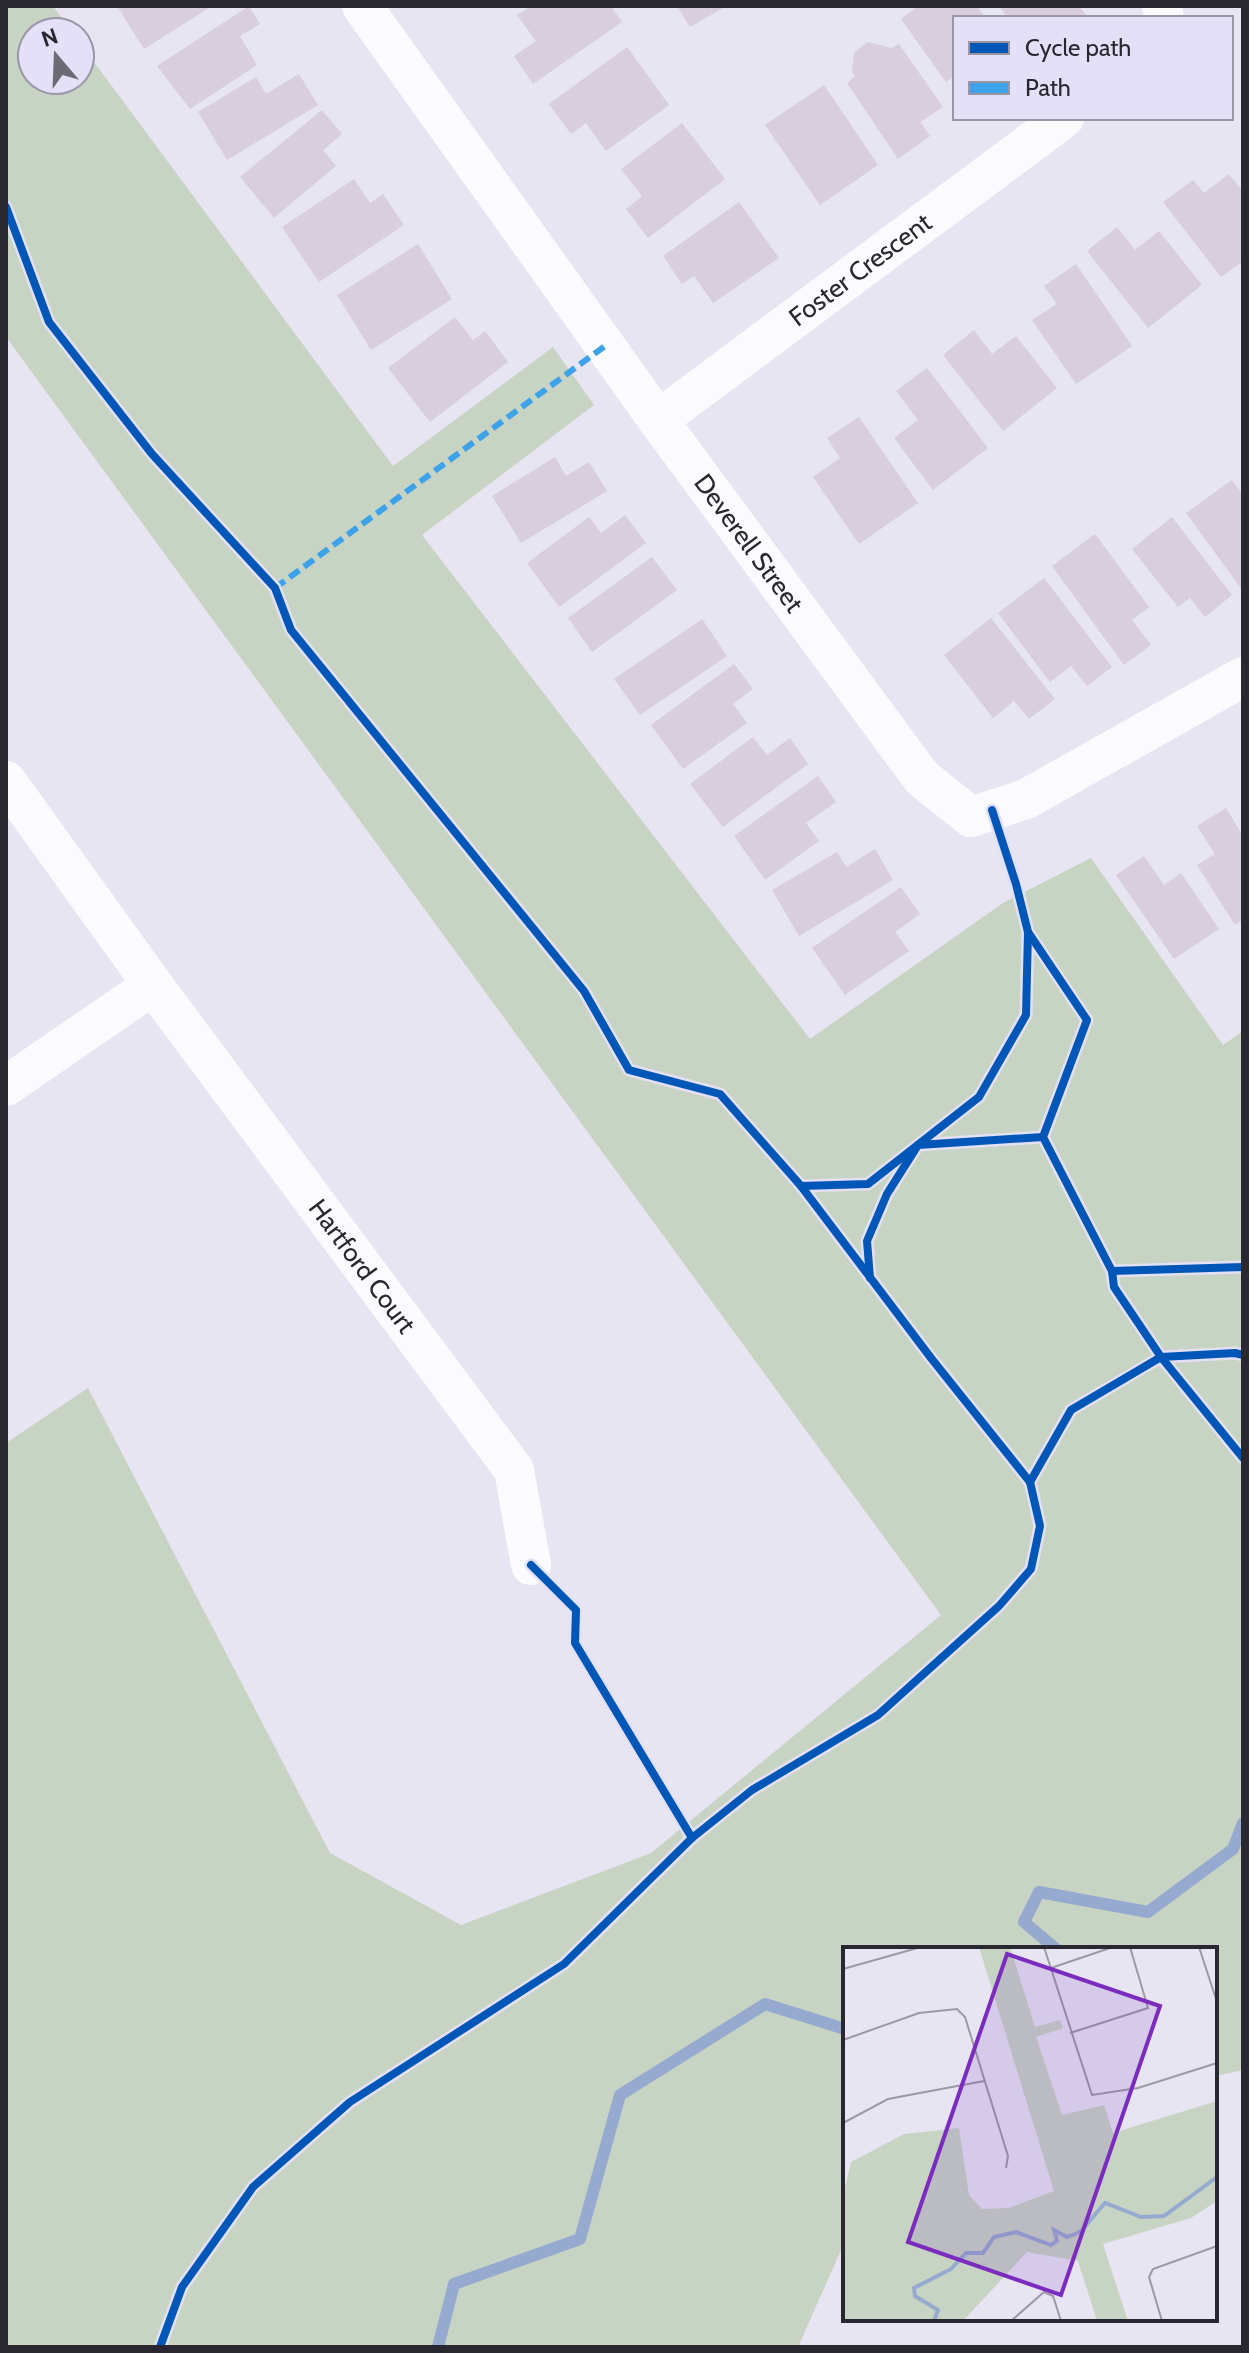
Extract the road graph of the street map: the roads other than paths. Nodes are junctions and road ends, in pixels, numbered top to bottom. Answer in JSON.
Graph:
{"nodes":[{"id":1,"x":362,"y":6,"type":"edge"},
{"id":2,"x":1061,"y":120,"type":"edge"},
{"id":3,"x":658,"y":420,"type":"junction"},
{"id":4,"x":1243,"y":677,"type":"edge"},
{"id":5,"x":6,"y":781,"type":"edge"},
{"id":6,"x":153,"y":985,"type":"junction"},
{"id":7,"x":6,"y":1086,"type":"edge"},
{"id":8,"x":531,"y":1565,"type":"dead end"}],
"edges":[{"from":1,"to":3,"type":"street","name":"Deverell Street"},
{"from":2,"to":3,"type":"street","name":"Foster Crescent"},
{"from":3,"to":4,"type":"street","name":"Deverell Street"},
{"from":5,"to":6,"type":"street","name":"Hartford Court"},
{"from":6,"to":7,"type":"street"},
{"from":6,"to":8,"type":"street","name":"Hartford Court"}]}
